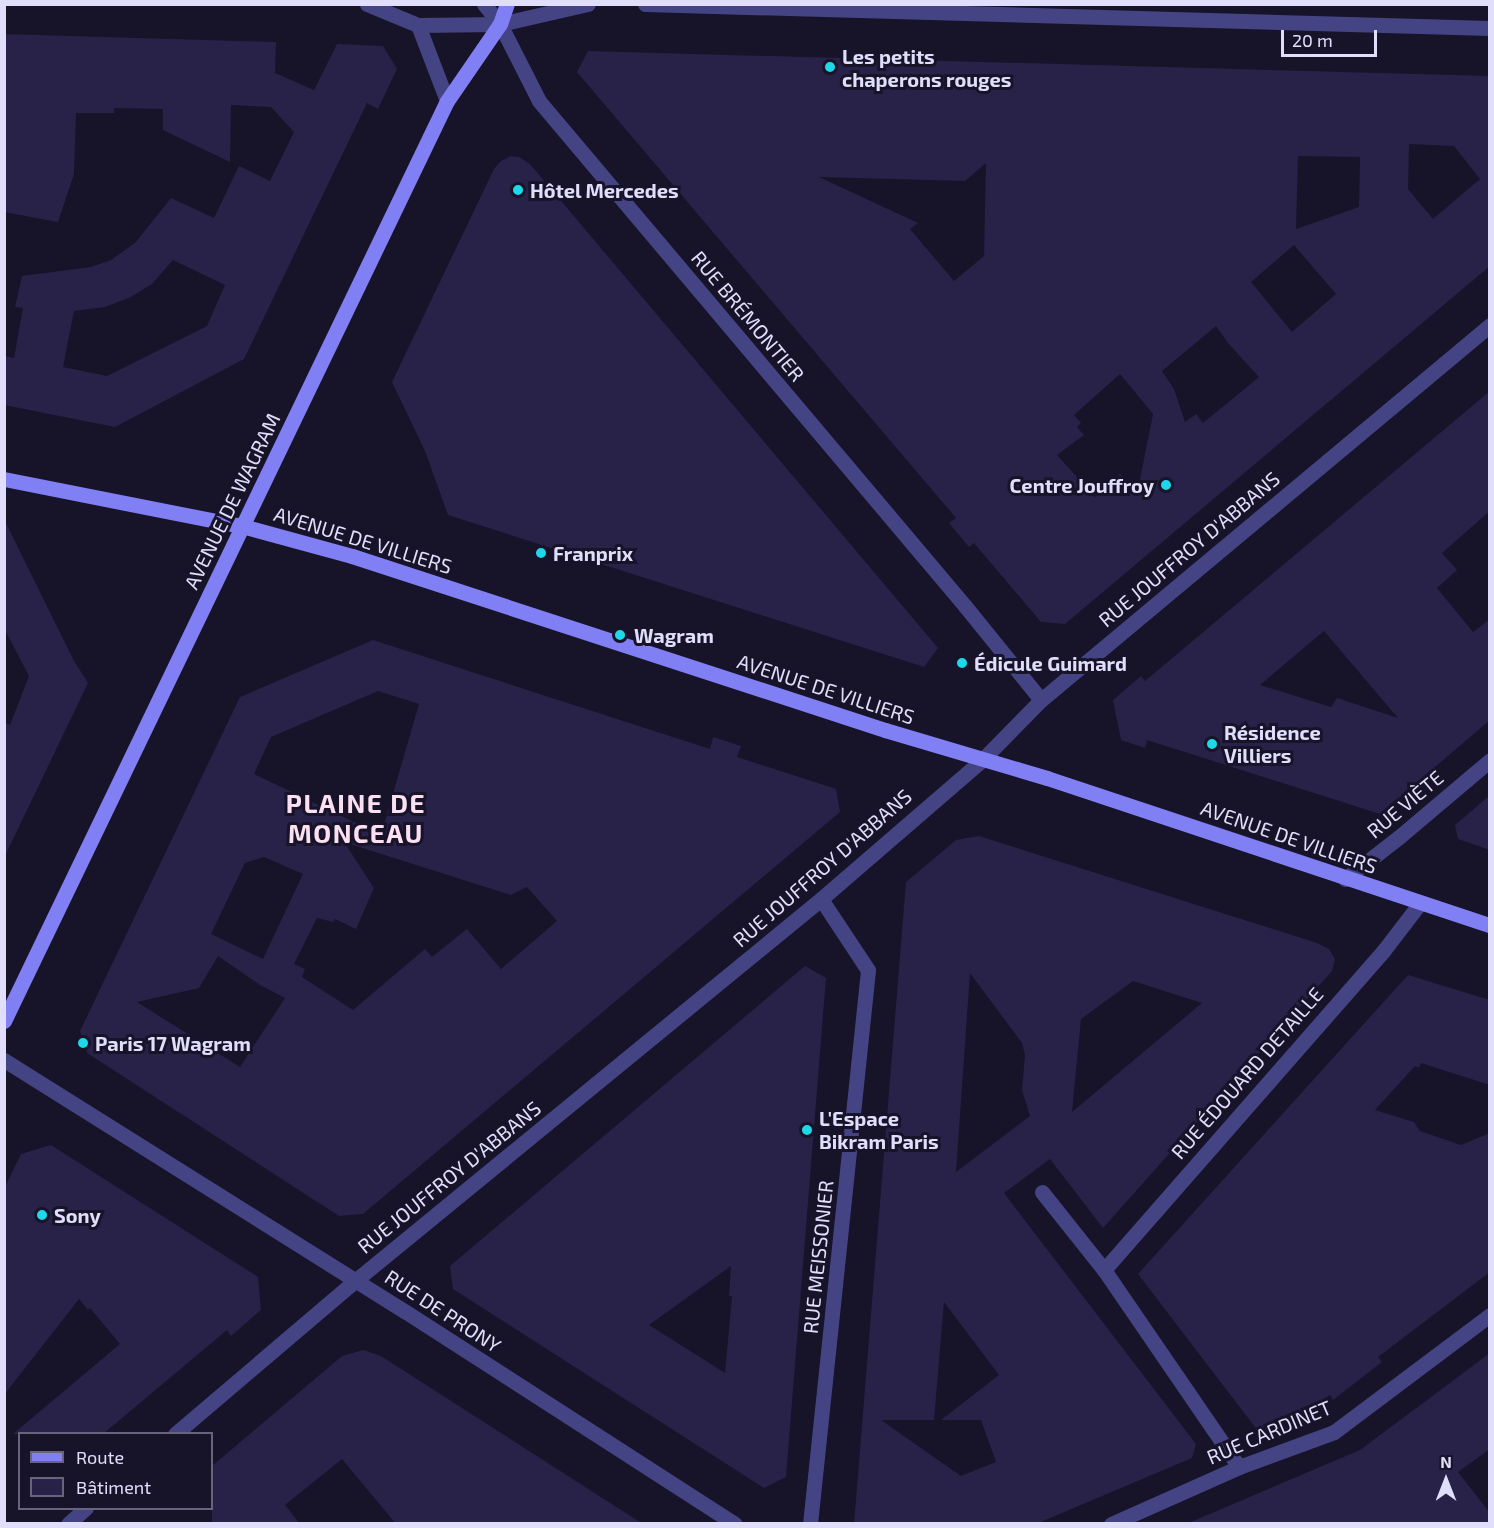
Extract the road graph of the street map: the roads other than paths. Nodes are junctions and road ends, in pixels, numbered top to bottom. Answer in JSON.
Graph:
{"nodes":[{"id":1,"x":367,"y":4,"type":"edge"},
{"id":2,"x":484,"y":4,"type":"edge"},
{"id":3,"x":507,"y":4,"type":"edge"},
{"id":4,"x":588,"y":4,"type":"edge"},
{"id":5,"x":645,"y":4,"type":"edge"},
{"id":6,"x":500,"y":24,"type":"junction"},
{"id":7,"x":418,"y":25,"type":"junction"},
{"id":8,"x":1490,"y":28,"type":"edge"},
{"id":9,"x":447,"y":101,"type":"junction"},
{"id":10,"x":1490,"y":325,"type":"edge"},
{"id":11,"x":4,"y":479,"type":"edge"},
{"id":12,"x":242,"y":526,"type":"junction"},
{"id":13,"x":1041,"y":700,"type":"junction"},
{"id":14,"x":982,"y":760,"type":"junction"},
{"id":15,"x":1490,"y":760,"type":"edge"},
{"id":16,"x":1345,"y":879,"type":"junction"},
{"id":17,"x":821,"y":899,"type":"junction"},
{"id":18,"x":1420,"y":903,"type":"junction"},
{"id":19,"x":1490,"y":925,"type":"edge"},
{"id":20,"x":4,"y":1021,"type":"edge"},
{"id":21,"x":4,"y":1060,"type":"edge"},
{"id":22,"x":1042,"y":1192,"type":"dead end"},
{"id":23,"x":1104,"y":1270,"type":"junction"},
{"id":24,"x":356,"y":1280,"type":"junction"},
{"id":25,"x":1490,"y":1315,"type":"edge"},
{"id":26,"x":177,"y":1432,"type":"edge"},
{"id":27,"x":1239,"y":1467,"type":"junction"},
{"id":28,"x":85,"y":1510,"type":"edge"},
{"id":29,"x":68,"y":1524,"type":"edge"},
{"id":30,"x":735,"y":1524,"type":"edge"},
{"id":31,"x":810,"y":1524,"type":"edge"},
{"id":32,"x":1111,"y":1524,"type":"edge"}],
"edges":[{"from":1,"to":7,"type":"street"},
{"from":2,"to":6,"type":"street","name":"RUE BRÉMONTIER"},
{"from":3,"to":6,"type":"main road","name":"AVENUE DE WAGRAM"},
{"from":4,"to":6,"type":"street"},
{"from":5,"to":8,"type":"street"},
{"from":6,"to":7,"type":"street"},
{"from":6,"to":9,"type":"main road","name":"AVENUE DE WAGRAM"},
{"from":6,"to":13,"type":"street","name":"RUE BRÉMONTIER"},
{"from":7,"to":9,"type":"street"},
{"from":9,"to":12,"type":"main road","name":"AVENUE DE WAGRAM"},
{"from":10,"to":13,"type":"street","name":"RUE JOUFFROY D'ABBANS"},
{"from":11,"to":12,"type":"main road","name":"AVENUE DE VILLIERS"},
{"from":12,"to":14,"type":"main road","name":"AVENUE DE VILLIERS"},
{"from":12,"to":20,"type":"main road","name":"AVENUE DE WAGRAM"},
{"from":13,"to":14,"type":"street","name":"RUE JOUFFROY D'ABBANS"},
{"from":14,"to":16,"type":"main road","name":"AVENUE DE VILLIERS"},
{"from":14,"to":17,"type":"street","name":"RUE JOUFFROY D'ABBANS"},
{"from":15,"to":16,"type":"street","name":"RUE VIÈTE"},
{"from":16,"to":18,"type":"main road","name":"AVENUE DE VILLIERS"},
{"from":17,"to":24,"type":"street","name":"RUE JOUFFROY D'ABBANS"},
{"from":17,"to":31,"type":"street","name":"RUE MEISSONIER"},
{"from":18,"to":19,"type":"main road","name":"AVENUE DE VILLIERS"},
{"from":18,"to":23,"type":"street","name":"RUE ÉDOUARD DETAILLE"},
{"from":21,"to":24,"type":"street","name":"RUE DE PRONY"},
{"from":22,"to":23,"type":"street"},
{"from":23,"to":27,"type":"street"},
{"from":24,"to":26,"type":"street","name":"RUE JOUFFROY D'ABBANS"},
{"from":24,"to":30,"type":"street","name":"RUE DE PRONY"},
{"from":25,"to":27,"type":"street","name":"RUE CARDINET"},
{"from":27,"to":32,"type":"street","name":"RUE CARDINET"},
{"from":28,"to":29,"type":"street"}]}
